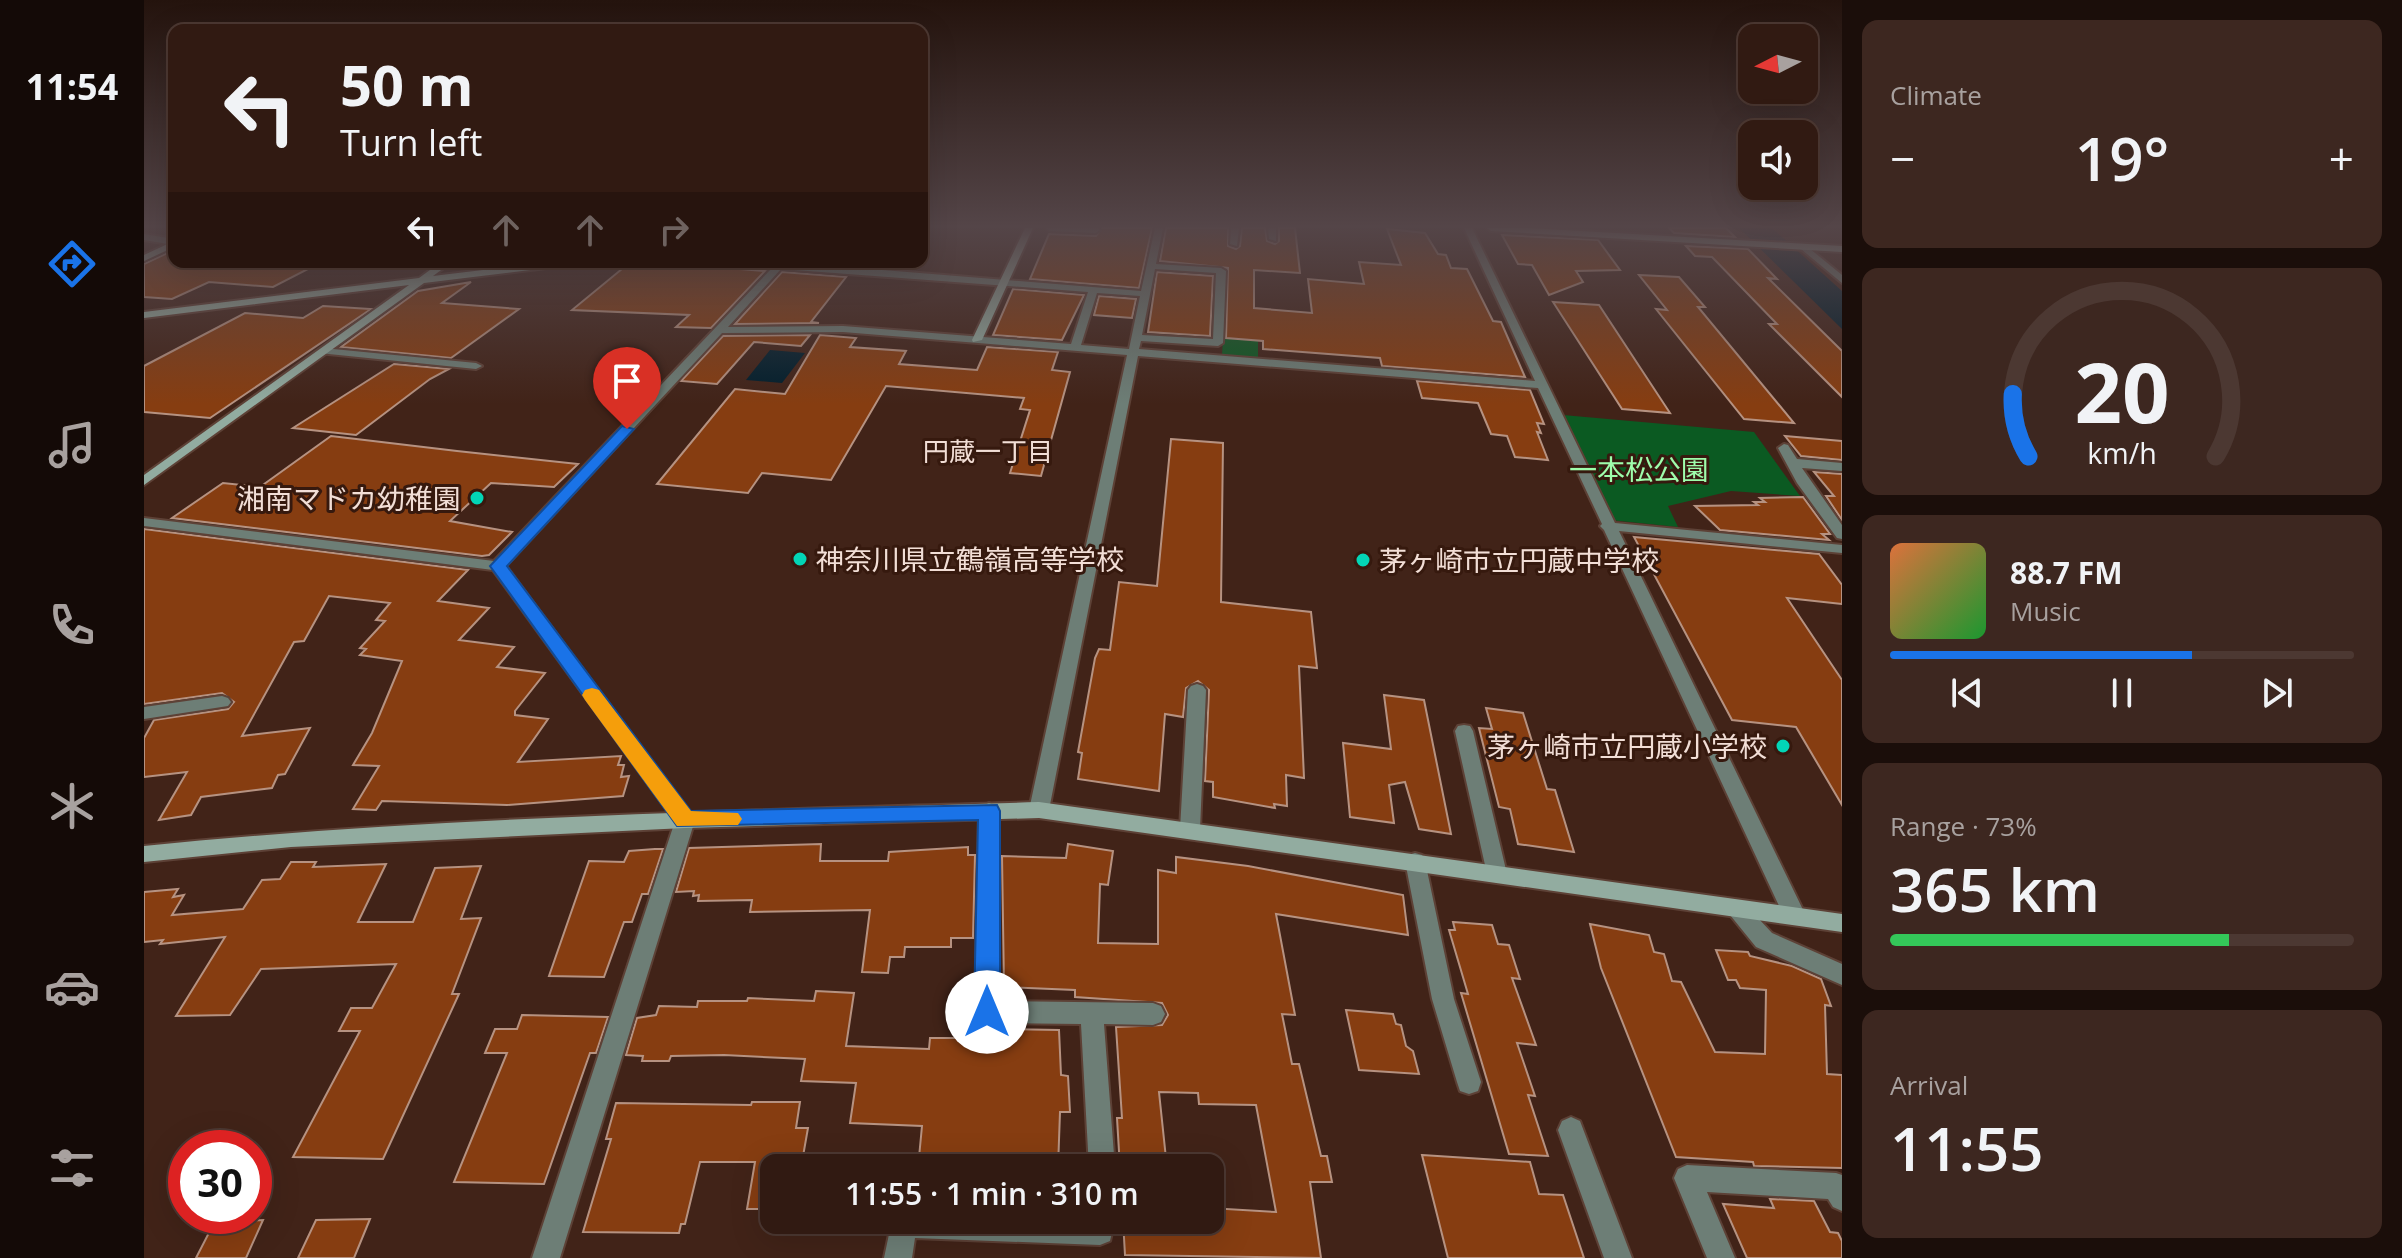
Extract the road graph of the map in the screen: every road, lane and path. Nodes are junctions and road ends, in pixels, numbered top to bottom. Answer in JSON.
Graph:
{"nodes":[{"id":1,"x":372,"y":287,"type":"edge"},
{"id":2,"x":410,"y":287,"type":"edge"},
{"id":3,"x":758,"y":287,"type":"edge"},
{"id":4,"x":1001,"y":287,"type":"edge"},
{"id":5,"x":1051,"y":287,"type":"edge"},
{"id":6,"x":1147,"y":287,"type":"edge"},
{"id":7,"x":1220,"y":287,"type":"edge"},
{"id":8,"x":1496,"y":287,"type":"edge"},
{"id":9,"x":1093,"y":292,"type":"dead end"},
{"id":10,"x":1146,"y":294,"type":"junction"},
{"id":11,"x":144,"y":315,"type":"edge"},
{"id":12,"x":719,"y":330,"type":"junction"},
{"id":13,"x":977,"y":340,"type":"junction"},
{"id":14,"x":1136,"y":344,"type":"junction"},
{"id":15,"x":1075,"y":348,"type":"junction"},
{"id":16,"x":323,"y":351,"type":"junction"},
{"id":17,"x":476,"y":366,"type":"dead end"},
{"id":18,"x":1544,"y":385,"type":"junction"},
{"id":19,"x":1784,"y":448,"type":"dead end"},
{"id":20,"x":1794,"y":463,"type":"junction"},
{"id":21,"x":1842,"y":467,"type":"edge"},
{"id":22,"x":144,"y":481,"type":"edge"},
{"id":23,"x":144,"y":522,"type":"edge"},
{"id":24,"x":1607,"y":526,"type":"junction"},
{"id":25,"x":1842,"y":535,"type":"edge"},
{"id":26,"x":1842,"y":549,"type":"edge"},
{"id":27,"x":498,"y":566,"type":"junction"},
{"id":28,"x":1197,"y":690,"type":"dead end"},
{"id":29,"x":222,"y":702,"type":"dead end"},
{"id":30,"x":144,"y":713,"type":"edge"},
{"id":31,"x":1464,"y":731,"type":"dead end"},
{"id":32,"x":1039,"y":810,"type":"junction"},
{"id":33,"x":989,"y":811,"type":"junction"},
{"id":34,"x":685,"y":820,"type":"junction"},
{"id":35,"x":1190,"y":829,"type":"junction"},
{"id":36,"x":144,"y":854,"type":"edge"},
{"id":37,"x":1415,"y":861,"type":"junction"},
{"id":38,"x":1497,"y":874,"type":"junction"},
{"id":39,"x":1737,"y":910,"type":"junction"},
{"id":40,"x":1795,"y":916,"type":"junction"},
{"id":41,"x":1842,"y":923,"type":"edge"},
{"id":42,"x":1842,"y":975,"type":"edge"},
{"id":43,"x":1092,"y":1014,"type":"junction"},
{"id":44,"x":1153,"y":1014,"type":"dead end"},
{"id":45,"x":1469,"y":1082,"type":"dead end"},
{"id":46,"x":1571,"y":1130,"type":"dead end"},
{"id":47,"x":1101,"y":1154,"type":"edge"},
{"id":48,"x":1842,"y":1198,"type":"edge"},
{"id":49,"x":902,"y":1234,"type":"edge"},
{"id":50,"x":546,"y":1258,"type":"edge"},
{"id":51,"x":898,"y":1258,"type":"edge"},
{"id":52,"x":1618,"y":1258,"type":"edge"},
{"id":53,"x":1721,"y":1258,"type":"edge"}],
"edges":[{"from":1,"to":11,"type":"street"},
{"from":2,"to":16,"type":"street"},
{"from":3,"to":12,"type":"street"},
{"from":4,"to":13,"type":"street"},
{"from":5,"to":10,"type":"street"},
{"from":6,"to":10,"type":"street"},
{"from":7,"to":14,"type":"street"},
{"from":8,"to":18,"type":"street"},
{"from":9,"to":15,"type":"street"},
{"from":10,"to":14,"type":"street"},
{"from":12,"to":13,"type":"street"},
{"from":12,"to":27,"type":"street"},
{"from":13,"to":15,"type":"street"},
{"from":14,"to":15,"type":"street"},
{"from":14,"to":18,"type":"street"},
{"from":14,"to":32,"type":"street"},
{"from":16,"to":17,"type":"street"},
{"from":16,"to":22,"type":"street"},
{"from":18,"to":24,"type":"street"},
{"from":19,"to":20,"type":"street"},
{"from":20,"to":21,"type":"street"},
{"from":20,"to":25,"type":"street"},
{"from":23,"to":27,"type":"street"},
{"from":24,"to":26,"type":"street"},
{"from":24,"to":40,"type":"street"},
{"from":27,"to":34,"type":"street"},
{"from":28,"to":35,"type":"street"},
{"from":29,"to":30,"type":"street"},
{"from":31,"to":38,"type":"street"},
{"from":32,"to":33,"type":"street"},
{"from":32,"to":35,"type":"street"},
{"from":33,"to":34,"type":"street"},
{"from":33,"to":43,"type":"street"},
{"from":34,"to":36,"type":"street"},
{"from":34,"to":50,"type":"street"},
{"from":35,"to":37,"type":"street"},
{"from":37,"to":38,"type":"street"},
{"from":37,"to":45,"type":"street"},
{"from":38,"to":39,"type":"street"},
{"from":39,"to":40,"type":"street"},
{"from":39,"to":42,"type":"street"},
{"from":40,"to":41,"type":"street"},
{"from":43,"to":44,"type":"street"},
{"from":43,"to":47,"type":"street"},
{"from":46,"to":52,"type":"street"},
{"from":48,"to":53,"type":"street"},
{"from":49,"to":51,"type":"street"}]}
